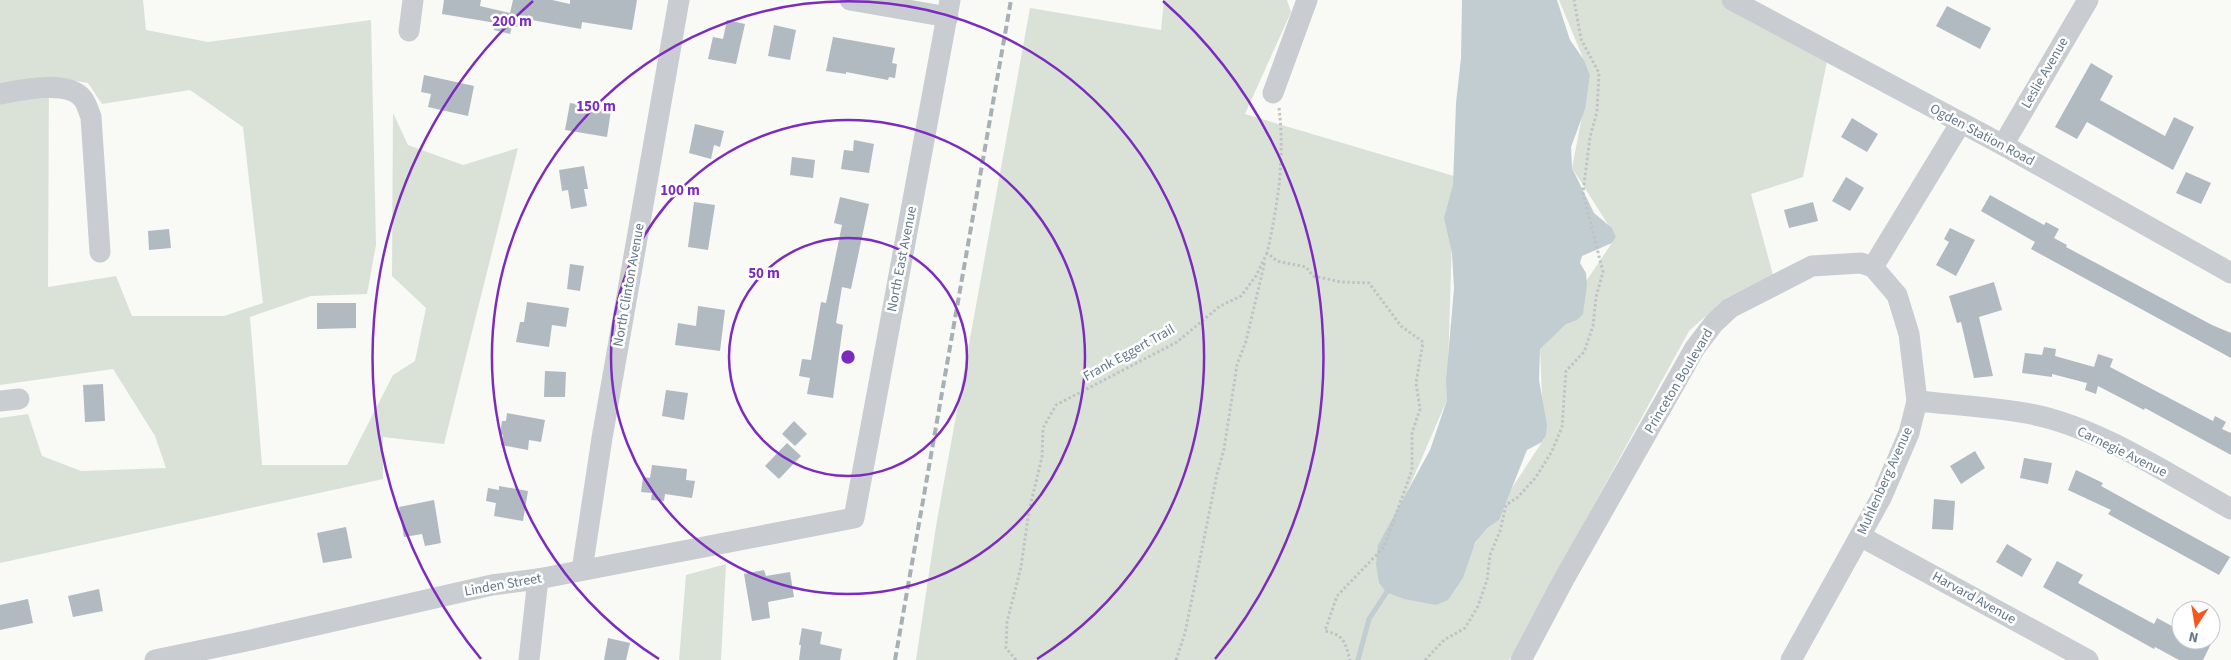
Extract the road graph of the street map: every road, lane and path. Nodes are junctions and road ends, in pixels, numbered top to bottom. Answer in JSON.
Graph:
{"nodes":[{"id":1,"x":414,"y":0,"type":"edge"},
{"id":2,"x":679,"y":0,"type":"edge"},
{"id":3,"x":850,"y":0,"type":"edge"},
{"id":4,"x":1307,"y":0,"type":"edge"},
{"id":5,"x":1574,"y":0,"type":"edge"},
{"id":6,"x":1732,"y":0,"type":"edge"},
{"id":7,"x":2088,"y":0,"type":"edge"},
{"id":8,"x":949,"y":8,"type":"edge"},
{"id":9,"x":409,"y":31,"type":"dead end"},
{"id":10,"x":0,"y":94,"type":"edge"},
{"id":11,"x":1276,"y":99,"type":"joint"},
{"id":12,"x":1960,"y":124,"type":"junction"},
{"id":13,"x":2003,"y":145,"type":"junction"},
{"id":14,"x":100,"y":252,"type":"dead end"},
{"id":15,"x":1267,"y":253,"type":"junction"},
{"id":16,"x":1873,"y":267,"type":"junction"},
{"id":17,"x":2231,"y":273,"type":"edge"},
{"id":18,"x":1917,"y":401,"type":"junction"},
{"id":19,"x":2231,"y":509,"type":"edge"},
{"id":20,"x":854,"y":518,"type":"joint"},
{"id":21,"x":1860,"y":536,"type":"junction"},
{"id":22,"x":582,"y":570,"type":"junction"},
{"id":23,"x":538,"y":578,"type":"junction"},
{"id":24,"x":155,"y":660,"type":"edge"},
{"id":25,"x":529,"y":660,"type":"edge"},
{"id":26,"x":1016,"y":660,"type":"edge"},
{"id":27,"x":1176,"y":660,"type":"edge"},
{"id":28,"x":1350,"y":660,"type":"edge"},
{"id":29,"x":1426,"y":660,"type":"edge"},
{"id":30,"x":1521,"y":660,"type":"edge"},
{"id":31,"x":1791,"y":660,"type":"edge"},
{"id":32,"x":2088,"y":660,"type":"edge"}],
"edges":[{"from":1,"to":9,"type":"street"},
{"from":2,"to":22,"type":"street","name":"North Clinton Avenue"},
{"from":3,"to":8,"type":"street"},
{"from":4,"to":11,"type":"street"},
{"from":5,"to":29,"type":"path"},
{"from":6,"to":12,"type":"street","name":"Ogden Station Road"},
{"from":7,"to":13,"type":"street","name":"Leslie Avenue"},
{"from":8,"to":20,"type":"street","name":"North East Avenue"},
{"from":10,"to":14,"type":"street"},
{"from":11,"to":15,"type":"path"},
{"from":12,"to":13,"type":"street","name":"Ogden Station Road"},
{"from":12,"to":16,"type":"street"},
{"from":13,"to":17,"type":"street","name":"Ogden Station Road"},
{"from":15,"to":26,"type":"path","name":"Frank Eggert Trail"},
{"from":15,"to":27,"type":"path"},
{"from":15,"to":28,"type":"path"},
{"from":16,"to":18,"type":"street","name":"Muhlenberg Avenue"},
{"from":16,"to":30,"type":"street","name":"Princeton Boulevard"},
{"from":18,"to":19,"type":"street","name":"Carnegie Avenue"},
{"from":18,"to":21,"type":"street","name":"Muhlenberg Avenue"},
{"from":20,"to":22,"type":"street","name":"Linden Street"},
{"from":21,"to":31,"type":"street","name":"Muhlenberg Avenue"},
{"from":21,"to":32,"type":"street","name":"Harvard Avenue"},
{"from":22,"to":23,"type":"street","name":"Linden Street"},
{"from":23,"to":24,"type":"street","name":"Linden Street"},
{"from":23,"to":25,"type":"street"}]}
